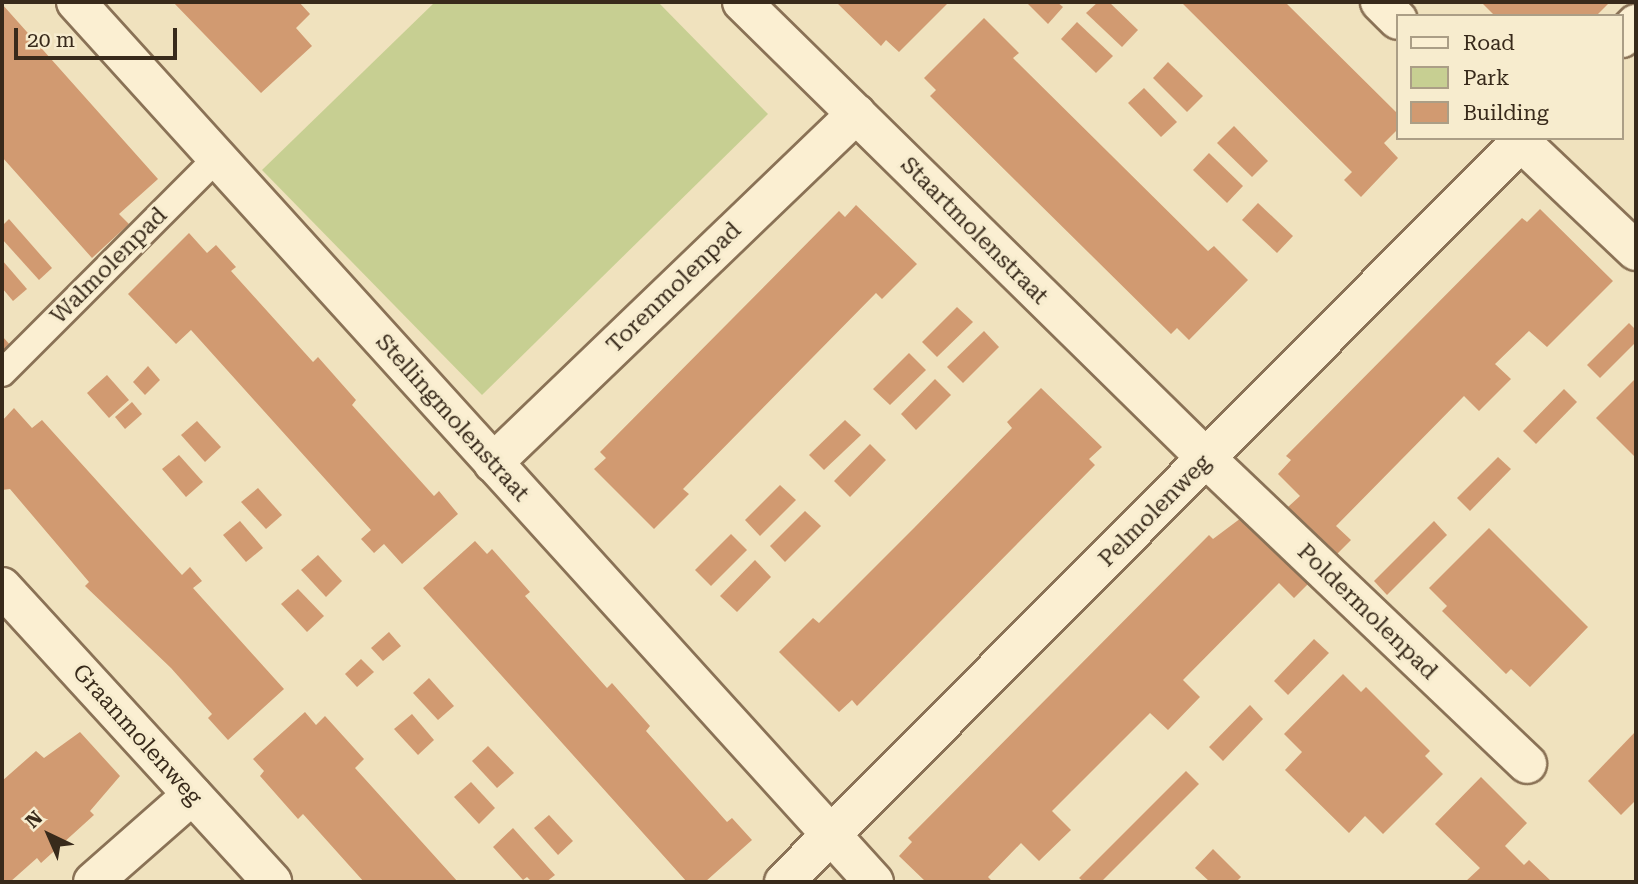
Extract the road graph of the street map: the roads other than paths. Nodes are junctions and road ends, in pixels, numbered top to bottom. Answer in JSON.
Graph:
{"nodes":[{"id":1,"x":76,"y":2,"type":"edge"},
{"id":2,"x":741,"y":2,"type":"edge"},
{"id":3,"x":1380,"y":2,"type":"edge"},
{"id":4,"x":1396,"y":18,"type":"edge"},
{"id":5,"x":1636,"y":23,"type":"edge"},
{"id":6,"x":1624,"y":36,"type":"edge"},
{"id":7,"x":856,"y":114,"type":"junction"},
{"id":8,"x":1519,"y":140,"type":"edge"},
{"id":9,"x":1521,"y":140,"type":"edge"},
{"id":10,"x":217,"y":158,"type":"junction"},
{"id":11,"x":1636,"y":251,"type":"edge"},
{"id":12,"x":2,"y":373,"type":"edge"},
{"id":13,"x":1207,"y":459,"type":"junction"},
{"id":14,"x":493,"y":463,"type":"junction"},
{"id":15,"x":2,"y":587,"type":"edge"},
{"id":16,"x":1527,"y":764,"type":"dead end"},
{"id":17,"x":192,"y":795,"type":"junction"},
{"id":18,"x":827,"y":834,"type":"junction"},
{"id":19,"x":93,"y":882,"type":"edge"},
{"id":20,"x":272,"y":882,"type":"edge"},
{"id":21,"x":784,"y":882,"type":"edge"},
{"id":22,"x":874,"y":882,"type":"edge"}],
"edges":[{"from":1,"to":10,"type":"street","name":"Stellingmolenstraat"},
{"from":2,"to":7,"type":"street","name":"Staartmolenstraat"},
{"from":3,"to":4,"type":"street"},
{"from":5,"to":6,"type":"street"},
{"from":7,"to":13,"type":"street","name":"Staartmolenstraat"},
{"from":7,"to":14,"type":"street","name":"Torenmolenpad"},
{"from":8,"to":13,"type":"street","name":"Pelmolenweg"},
{"from":9,"to":11,"type":"street"},
{"from":10,"to":12,"type":"lane","name":"Walmolenpad"},
{"from":10,"to":14,"type":"street","name":"Stellingmolenstraat"},
{"from":13,"to":16,"type":"street","name":"Poldermolenpad"},
{"from":13,"to":18,"type":"street","name":"Pelmolenweg"},
{"from":14,"to":18,"type":"street","name":"Stellingmolenstraat"},
{"from":15,"to":17,"type":"street","name":"Graanmolenweg"},
{"from":17,"to":19,"type":"street"},
{"from":17,"to":20,"type":"street","name":"Graanmolenweg"},
{"from":18,"to":21,"type":"street","name":"Pelmolenweg"},
{"from":18,"to":22,"type":"street","name":"Stellingmolenstraat"}]}
